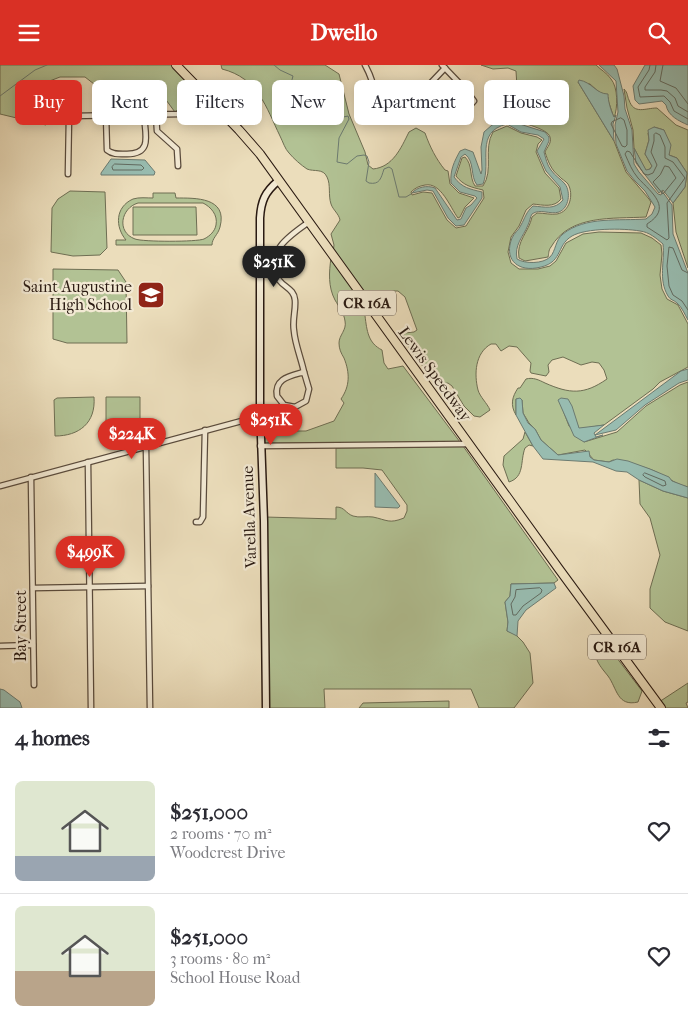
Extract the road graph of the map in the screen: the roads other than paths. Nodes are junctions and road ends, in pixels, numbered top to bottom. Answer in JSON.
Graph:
{"nodes":[{"id":1,"x":365,"y":65,"type":"edge"},
{"id":2,"x":179,"y":66,"type":"edge"},
{"id":3,"x":443,"y":67,"type":"edge"},
{"id":4,"x":190,"y":80,"type":"edge"},
{"id":5,"x":372,"y":80,"type":"edge"},
{"id":6,"x":432,"y":80,"type":"edge"},
{"id":7,"x":455,"y":80,"type":"edge"},
{"id":8,"x":92,"y":115,"type":"edge"},
{"id":9,"x":106,"y":125,"type":"edge"},
{"id":10,"x":144,"y":125,"type":"edge"},
{"id":11,"x":157,"y":125,"type":"edge"},
{"id":12,"x":233,"y":125,"type":"edge"},
{"id":13,"x":178,"y":166,"type":"dead end"},
{"id":14,"x":68,"y":174,"type":"dead end"},
{"id":15,"x":278,"y":181,"type":"junction"},
{"id":16,"x":308,"y":222,"type":"junction"},
{"id":17,"x":304,"y":372,"type":"junction"},
{"id":18,"x":260,"y":416,"type":"junction"},
{"id":19,"x":205,"y":430,"type":"junction"},
{"id":20,"x":468,"y":444,"type":"junction"},
{"id":21,"x":260,"y":446,"type":"junction"},
{"id":22,"x":146,"y":447,"type":"junction"},
{"id":23,"x":88,"y":462,"type":"junction"},
{"id":24,"x":31,"y":477,"type":"junction"},
{"id":25,"x":0,"y":485,"type":"edge"},
{"id":26,"x":196,"y":522,"type":"dead end"},
{"id":27,"x":148,"y":587,"type":"junction"},
{"id":28,"x":33,"y":588,"type":"junction"},
{"id":29,"x":90,"y":588,"type":"junction"},
{"id":30,"x":33,"y":645,"type":"junction"},
{"id":31,"x":0,"y":646,"type":"edge"},
{"id":32,"x":34,"y":685,"type":"dead end"},
{"id":33,"x":91,"y":708,"type":"edge"},
{"id":34,"x":150,"y":708,"type":"edge"},
{"id":35,"x":266,"y":708,"type":"edge"},
{"id":36,"x":661,"y":708,"type":"edge"}],
"edges":[{"from":1,"to":5,"type":"street"},
{"from":2,"to":4,"type":"main road","name":"Lewis Speedway","number":"CR 16A"},
{"from":3,"to":6,"type":"street"},
{"from":3,"to":7,"type":"street"},
{"from":8,"to":14,"type":"street"},
{"from":9,"to":10,"type":"street"},
{"from":11,"to":13,"type":"street"},
{"from":12,"to":15,"type":"main road","name":"Lewis Speedway","number":"CR 16A"},
{"from":15,"to":16,"type":"main road","name":"Lewis Speedway","number":"CR 16A"},
{"from":15,"to":18,"type":"street","name":"Varella Avenue"},
{"from":16,"to":17,"type":"street"},
{"from":16,"to":20,"type":"main road","name":"Lewis Speedway","number":"CR 16A"},
{"from":17,"to":17,"type":"street"},
{"from":18,"to":19,"type":"street"},
{"from":18,"to":21,"type":"street","name":"Varella Avenue"},
{"from":19,"to":22,"type":"street"},
{"from":19,"to":26,"type":"street"},
{"from":20,"to":21,"type":"street"},
{"from":20,"to":36,"type":"main road","name":"Lewis Speedway","number":"CR 16A"},
{"from":21,"to":35,"type":"street","name":"Varella Avenue"},
{"from":22,"to":23,"type":"street"},
{"from":22,"to":27,"type":"street"},
{"from":23,"to":24,"type":"street"},
{"from":23,"to":29,"type":"street"},
{"from":24,"to":25,"type":"street"},
{"from":24,"to":28,"type":"street","name":"Bay Street"},
{"from":27,"to":29,"type":"street"},
{"from":27,"to":34,"type":"street"},
{"from":28,"to":29,"type":"street"},
{"from":28,"to":30,"type":"street","name":"Bay Street"},
{"from":29,"to":33,"type":"street"},
{"from":30,"to":31,"type":"street"},
{"from":30,"to":32,"type":"street","name":"Bay Street"}]}
